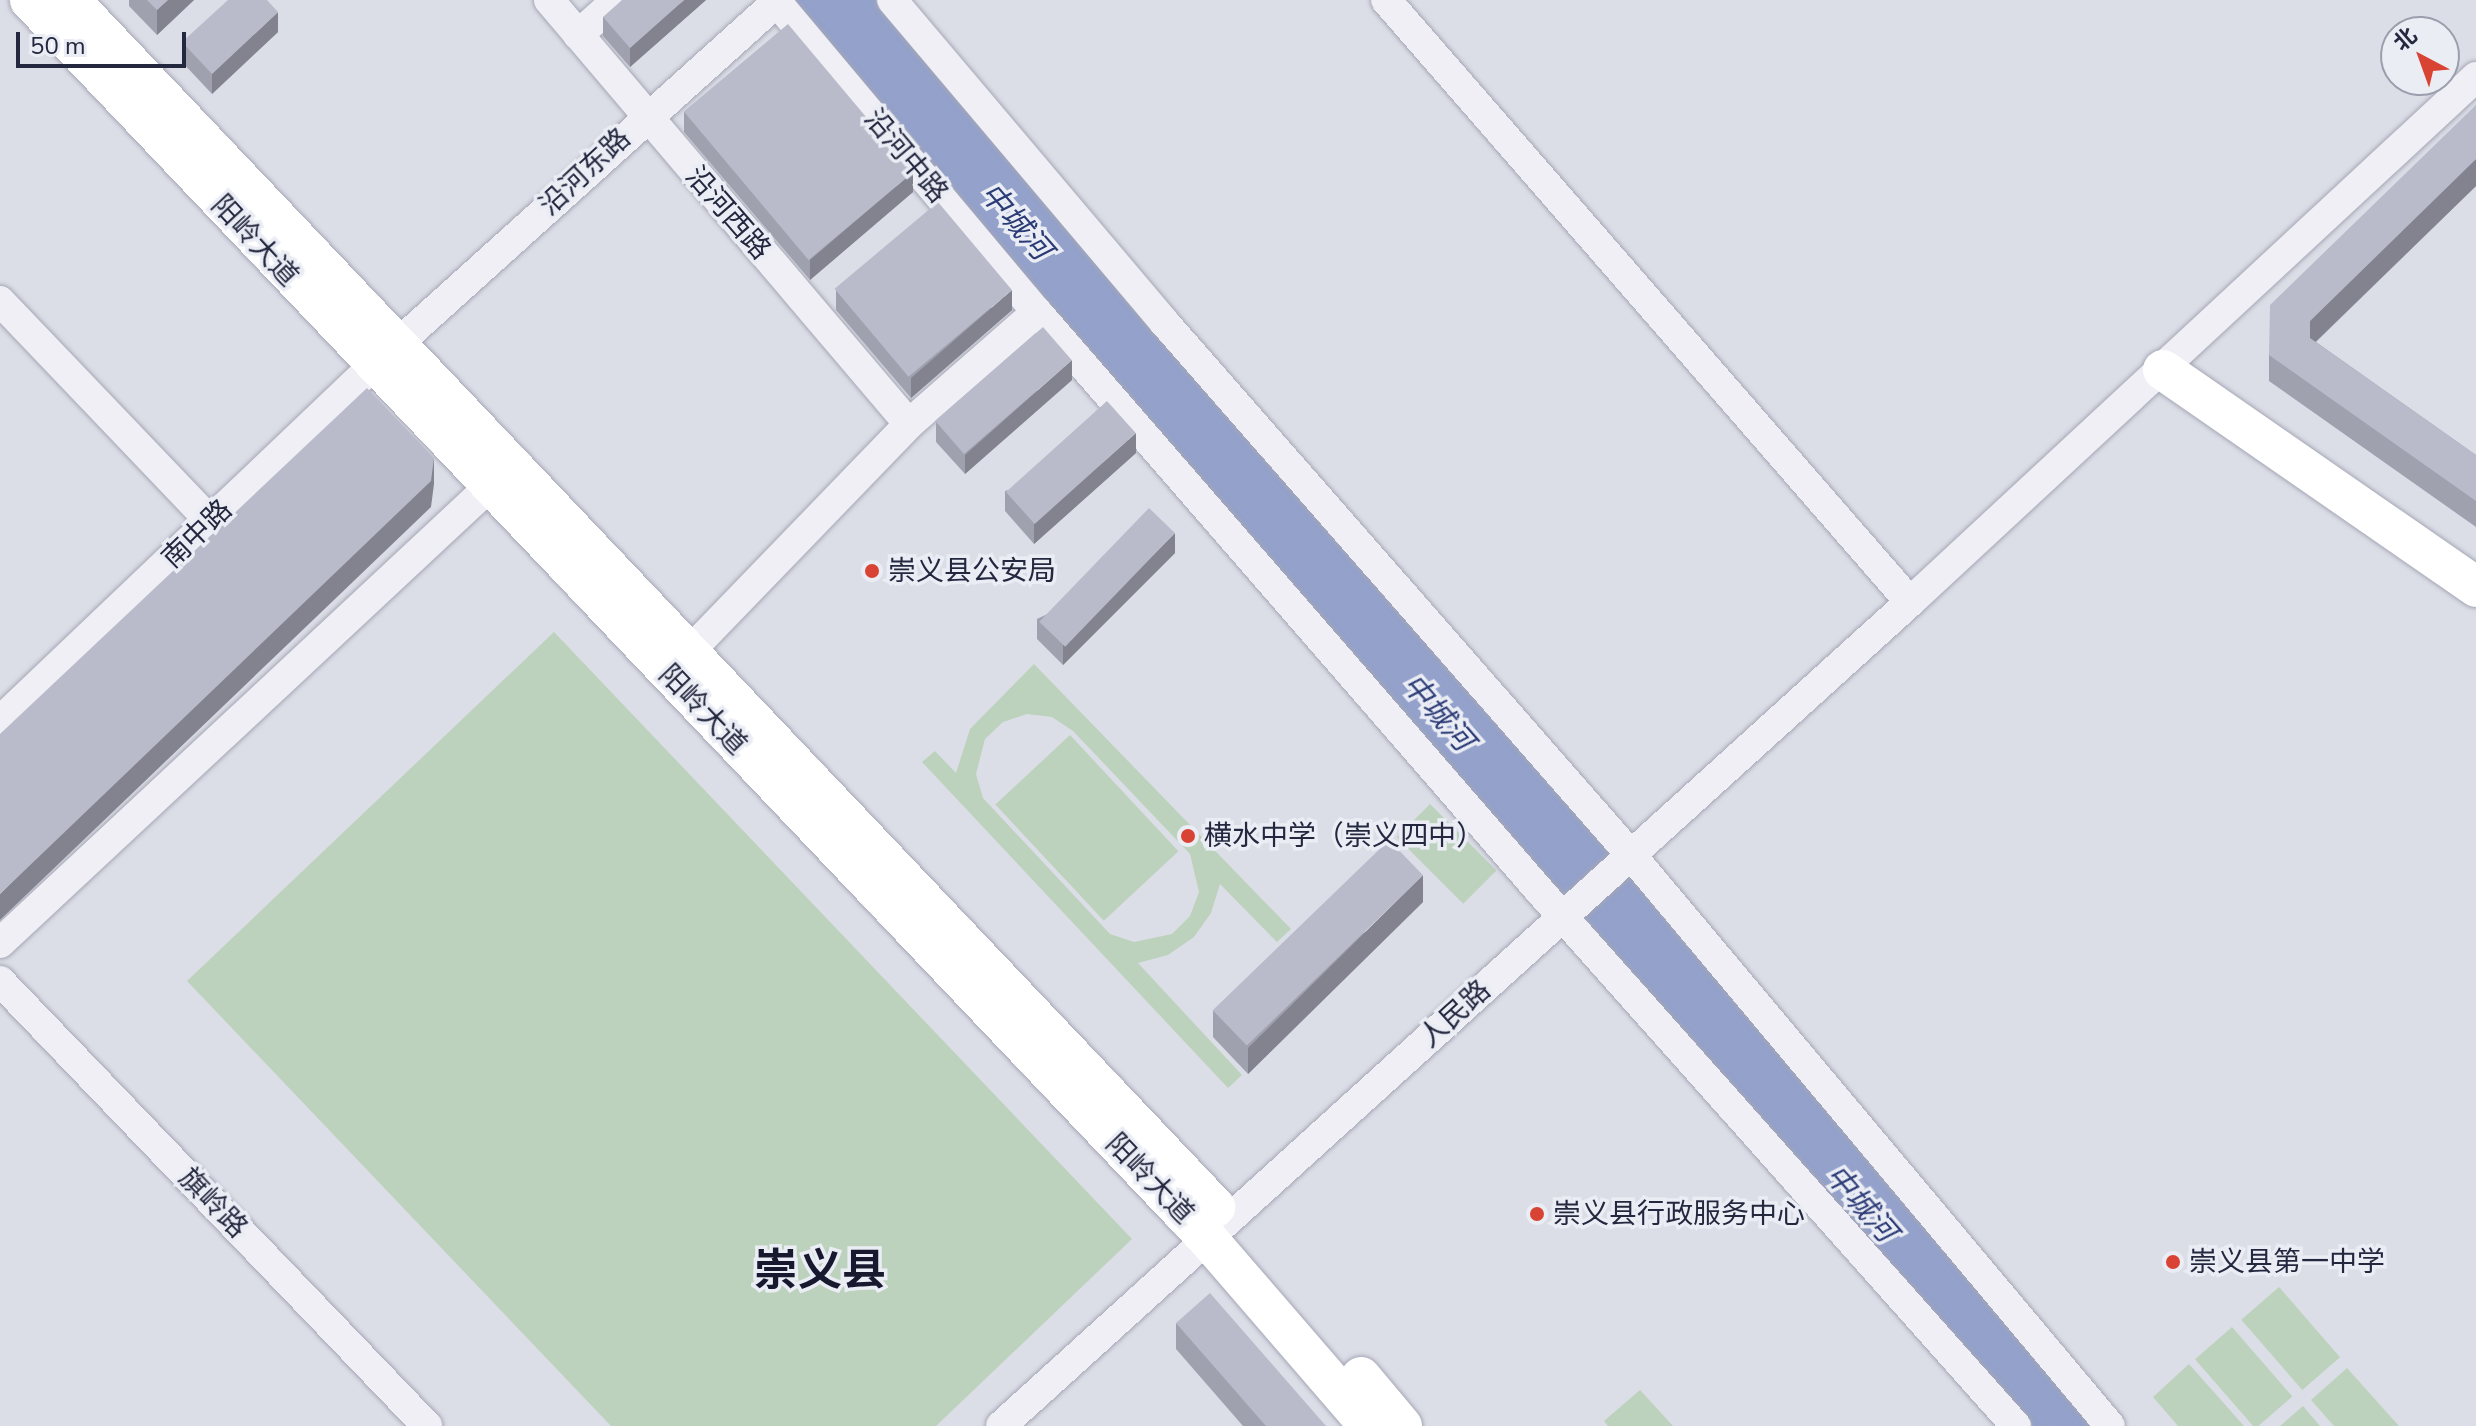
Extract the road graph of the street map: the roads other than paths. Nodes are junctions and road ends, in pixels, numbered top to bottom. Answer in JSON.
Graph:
{"nodes":[{"id":1,"x":30,"y":0,"type":"edge"},
{"id":2,"x":70,"y":0,"type":"edge"},
{"id":3,"x":549,"y":0,"type":"edge"},
{"id":4,"x":617,"y":0,"type":"edge"},
{"id":5,"x":892,"y":0,"type":"edge"},
{"id":6,"x":1386,"y":0,"type":"edge"},
{"id":7,"x":777,"y":1,"type":"edge"},
{"id":8,"x":578,"y":35,"type":"junction"},
{"id":9,"x":2476,"y":77,"type":"edge"},
{"id":10,"x":645,"y":117,"type":"junction"},
{"id":11,"x":0,"y":301,"type":"edge"},
{"id":12,"x":1037,"y":312,"type":"junction"},
{"id":13,"x":384,"y":357,"type":"junction"},
{"id":14,"x":2163,"y":370,"type":"junction"},
{"id":15,"x":909,"y":424,"type":"junction"},
{"id":16,"x":490,"y":486,"type":"junction"},
{"id":17,"x":210,"y":521,"type":"junction"},
{"id":18,"x":2476,"y":587,"type":"edge"},
{"id":19,"x":1910,"y":602,"type":"junction"},
{"id":20,"x":688,"y":653,"type":"junction"},
{"id":21,"x":0,"y":721,"type":"edge"},
{"id":22,"x":1623,"y":863,"type":"junction"},
{"id":23,"x":1569,"y":911,"type":"junction"},
{"id":24,"x":0,"y":943,"type":"edge"},
{"id":25,"x":0,"y":981,"type":"edge"},
{"id":26,"x":1216,"y":1228,"type":"junction"},
{"id":27,"x":427,"y":1426,"type":"edge"},
{"id":28,"x":1001,"y":1426,"type":"edge"},
{"id":29,"x":1369,"y":1426,"type":"edge"},
{"id":30,"x":1402,"y":1426,"type":"edge"},
{"id":31,"x":2016,"y":1426,"type":"edge"},
{"id":32,"x":2110,"y":1426,"type":"edge"}],
"edges":[{"from":1,"to":13,"type":"main road","name":"阳岭大道"},
{"from":2,"to":13,"type":"main road","name":"阳岭大道"},
{"from":3,"to":8,"type":"street","name":"沿河西路"},
{"from":4,"to":8,"type":"street"},
{"from":5,"to":22,"type":"street"},
{"from":6,"to":19,"type":"street"},
{"from":7,"to":10,"type":"street","name":"沿河东路"},
{"from":7,"to":12,"type":"street","name":"沿河中路"},
{"from":8,"to":10,"type":"street","name":"沿河西路"},
{"from":9,"to":14,"type":"street","name":"人民路"},
{"from":10,"to":13,"type":"street","name":"沿河东路"},
{"from":10,"to":15,"type":"street","name":"沿河西路"},
{"from":11,"to":17,"type":"street"},
{"from":12,"to":15,"type":"street"},
{"from":12,"to":23,"type":"street","name":"沿河中路"},
{"from":13,"to":16,"type":"main road","name":"阳岭大道"},
{"from":13,"to":17,"type":"street","name":"南中路"},
{"from":13,"to":20,"type":"main road","name":"阳岭大道"},
{"from":14,"to":18,"type":"main road"},
{"from":14,"to":19,"type":"street","name":"人民路"},
{"from":15,"to":20,"type":"street"},
{"from":16,"to":24,"type":"street"},
{"from":16,"to":26,"type":"main road","name":"阳岭大道"},
{"from":17,"to":21,"type":"street","name":"南中路"},
{"from":19,"to":22,"type":"street","name":"人民路"},
{"from":20,"to":26,"type":"main road","name":"阳岭大道"},
{"from":22,"to":23,"type":"street","name":"人民路"},
{"from":22,"to":32,"type":"street"},
{"from":23,"to":26,"type":"street","name":"人民路"},
{"from":23,"to":31,"type":"street","name":"沿河中路"},
{"from":25,"to":27,"type":"street","name":"旗岭路"},
{"from":26,"to":28,"type":"street","name":"人民路"},
{"from":26,"to":29,"type":"main road","name":"阳岭大道"},
{"from":26,"to":30,"type":"main road","name":"阳岭大道"}]}
